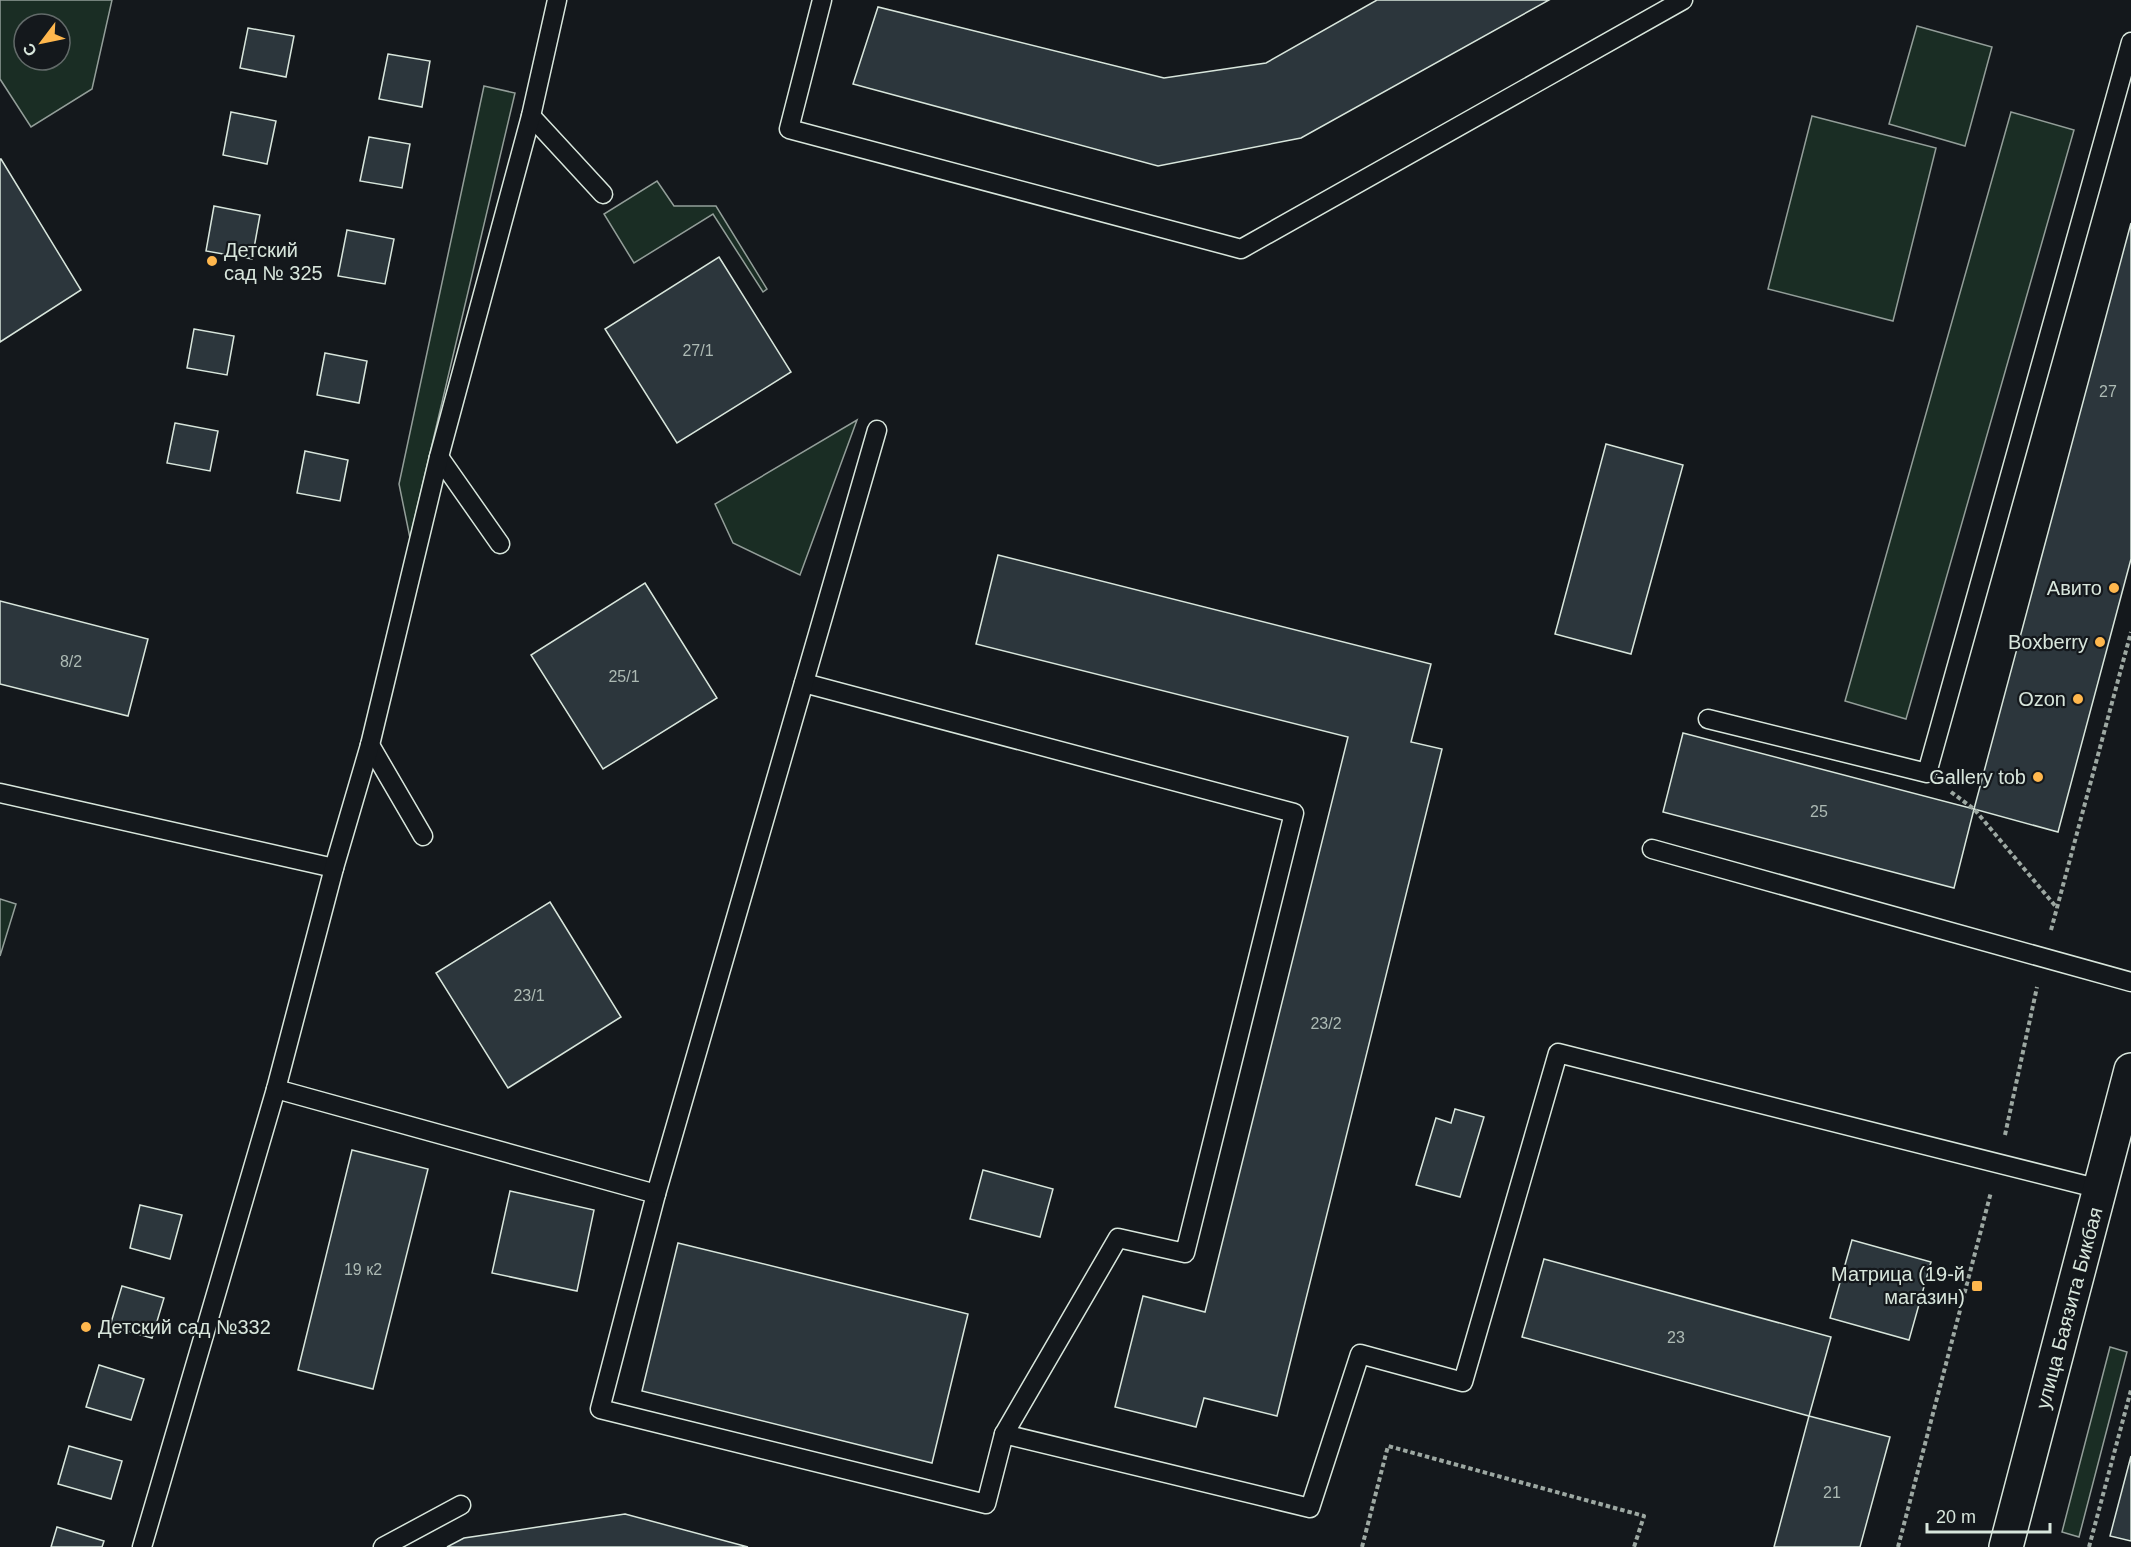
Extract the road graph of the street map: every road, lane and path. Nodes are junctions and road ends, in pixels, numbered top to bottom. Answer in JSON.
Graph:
{"nodes":[{"id":1,"x":557,"y":0,"type":"edge"},
{"id":2,"x":822,"y":0,"type":"edge"},
{"id":3,"x":1683,"y":0,"type":"edge"},
{"id":4,"x":2131,"y":42,"type":"edge"},
{"id":5,"x":531,"y":116,"type":"junction"},
{"id":6,"x":603,"y":194,"type":"dead end"},
{"id":7,"x":877,"y":430,"type":"dead end"},
{"id":8,"x":439,"y":457,"type":"junction"},
{"id":9,"x":500,"y":544,"type":"dead end"},
{"id":10,"x":2131,"y":632,"type":"edge"},
{"id":11,"x":804,"y":683,"type":"junction"},
{"id":12,"x":1708,"y":719,"type":"dead end"},
{"id":13,"x":370,"y":745,"type":"junction"},
{"id":14,"x":1927,"y":772,"type":"junction"},
{"id":15,"x":0,"y":792,"type":"edge"},
{"id":16,"x":423,"y":836,"type":"dead end"},
{"id":17,"x":1652,"y":849,"type":"dead end"},
{"id":18,"x":334,"y":868,"type":"junction"},
{"id":19,"x":2057,"y":908,"type":"junction"},
{"id":20,"x":2044,"y":958,"type":"junction"},
{"id":21,"x":2131,"y":982,"type":"edge"},
{"id":22,"x":2131,"y":1072,"type":"edge"},
{"id":23,"x":276,"y":1089,"type":"junction"},
{"id":24,"x":1998,"y":1164,"type":"junction"},
{"id":25,"x":2100,"y":1189,"type":"junction"},
{"id":26,"x":656,"y":1194,"type":"junction"},
{"id":27,"x":2131,"y":1390,"type":"edge"},
{"id":28,"x":1004,"y":1434,"type":"junction"},
{"id":29,"x":461,"y":1505,"type":"dead end"},
{"id":30,"x":142,"y":1547,"type":"edge"},
{"id":31,"x":383,"y":1547,"type":"edge"},
{"id":32,"x":1362,"y":1547,"type":"edge"},
{"id":33,"x":1634,"y":1547,"type":"edge"},
{"id":34,"x":1898,"y":1547,"type":"edge"},
{"id":35,"x":2006,"y":1547,"type":"edge"},
{"id":36,"x":2089,"y":1547,"type":"edge"}],
"edges":[{"from":1,"to":5,"type":"lane"},
{"from":2,"to":3,"type":"lane"},
{"from":4,"to":14,"type":"lane"},
{"from":5,"to":6,"type":"lane"},
{"from":5,"to":8,"type":"lane"},
{"from":7,"to":11,"type":"lane"},
{"from":8,"to":9,"type":"lane"},
{"from":8,"to":13,"type":"lane"},
{"from":10,"to":19,"type":"path"},
{"from":11,"to":26,"type":"lane"},
{"from":11,"to":28,"type":"lane"},
{"from":12,"to":14,"type":"lane"},
{"from":13,"to":16,"type":"lane"},
{"from":13,"to":18,"type":"lane"},
{"from":14,"to":19,"type":"path"},
{"from":15,"to":18,"type":"lane"},
{"from":17,"to":20,"type":"lane"},
{"from":18,"to":23,"type":"lane"},
{"from":19,"to":20,"type":"path"},
{"from":20,"to":21,"type":"lane"},
{"from":20,"to":24,"type":"path"},
{"from":22,"to":25,"type":"main road","name":"улица Баязита Бикбая"},
{"from":23,"to":26,"type":"lane"},
{"from":23,"to":30,"type":"lane"},
{"from":24,"to":25,"type":"lane"},
{"from":24,"to":28,"type":"lane"},
{"from":24,"to":34,"type":"path"},
{"from":25,"to":35,"type":"main road","name":"улица Баязита Бикбая"},
{"from":26,"to":28,"type":"lane"},
{"from":27,"to":36,"type":"path"},
{"from":29,"to":31,"type":"lane"},
{"from":32,"to":33,"type":"path"}]}
